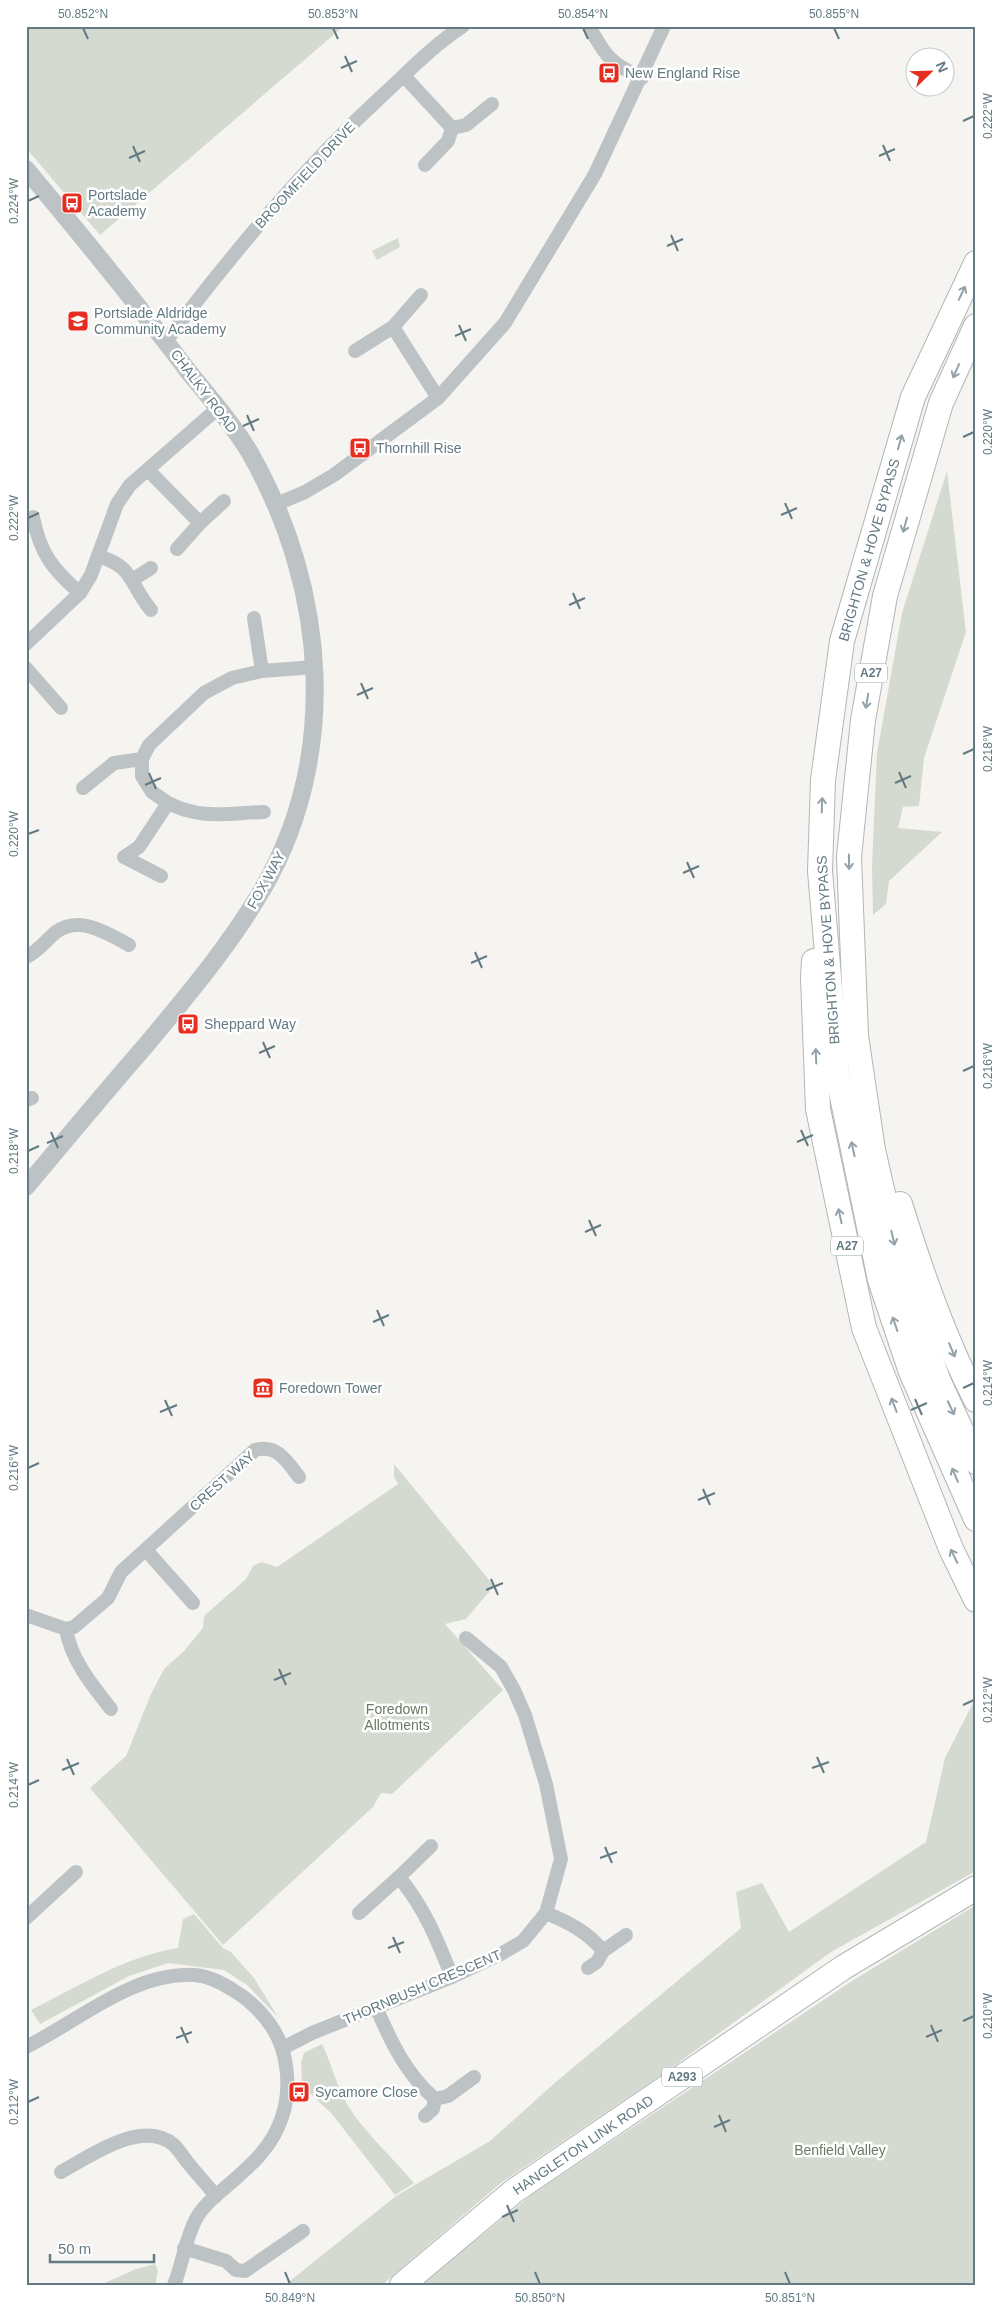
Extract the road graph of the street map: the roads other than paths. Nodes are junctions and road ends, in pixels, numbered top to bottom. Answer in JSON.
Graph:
{"nodes":[{"id":1,"x":463,"y":26,"type":"edge"},
{"id":2,"x":589,"y":26,"type":"edge"},
{"id":3,"x":664,"y":26,"type":"edge"},
{"id":4,"x":404,"y":76,"type":"junction"},
{"id":5,"x":642,"y":78,"type":"junction"},
{"id":6,"x":492,"y":104,"type":"dead end"},
{"id":7,"x":452,"y":128,"type":"junction"},
{"id":8,"x":425,"y":165,"type":"dead end"},
{"id":9,"x":26,"y":168,"type":"edge"},
{"id":10,"x":976,"y":263,"type":"edge"},
{"id":11,"x":421,"y":295,"type":"dead end"},
{"id":12,"x":976,"y":326,"type":"edge"},
{"id":13,"x":393,"y":327,"type":"junction"},
{"id":14,"x":166,"y":341,"type":"junction"},
{"id":15,"x":355,"y":351,"type":"dead end"},
{"id":16,"x":438,"y":398,"type":"junction"},
{"id":17,"x":217,"y":409,"type":"junction"},
{"id":18,"x":148,"y":470,"type":"junction"},
{"id":19,"x":224,"y":501,"type":"dead end"},
{"id":20,"x":277,"y":504,"type":"junction"},
{"id":21,"x":33,"y":517,"type":"dead end"},
{"id":22,"x":200,"y":523,"type":"junction"},
{"id":23,"x":177,"y":549,"type":"dead end"},
{"id":24,"x":98,"y":556,"type":"junction"},
{"id":25,"x":151,"y":568,"type":"dead end"},
{"id":26,"x":132,"y":580,"type":"junction"},
{"id":27,"x":80,"y":593,"type":"junction"},
{"id":28,"x":151,"y":610,"type":"dead end"},
{"id":29,"x":254,"y":618,"type":"dead end"},
{"id":30,"x":26,"y":644,"type":"edge"},
{"id":31,"x":314,"y":667,"type":"junction"},
{"id":32,"x":26,"y":668,"type":"edge"},
{"id":33,"x":262,"y":671,"type":"junction"},
{"id":34,"x":61,"y":708,"type":"dead end"},
{"id":35,"x":142,"y":759,"type":"junction"},
{"id":36,"x":83,"y":788,"type":"dead end"},
{"id":37,"x":168,"y":803,"type":"junction"},
{"id":38,"x":264,"y":812,"type":"dead end"},
{"id":39,"x":820,"y":872,"type":"junction"},
{"id":40,"x":161,"y":876,"type":"dead end"},
{"id":41,"x":129,"y":945,"type":"dead end"},
{"id":42,"x":26,"y":957,"type":"edge"},
{"id":43,"x":856,"y":1036,"type":"junction"},
{"id":44,"x":26,"y":1187,"type":"edge"},
{"id":45,"x":976,"y":1400,"type":"edge"},
{"id":46,"x":976,"y":1462,"type":"edge"},
{"id":47,"x":299,"y":1477,"type":"dead end"},
{"id":48,"x":976,"y":1519,"type":"edge"},
{"id":49,"x":146,"y":1550,"type":"junction"},
{"id":50,"x":976,"y":1600,"type":"edge"},
{"id":51,"x":193,"y":1603,"type":"dead end"},
{"id":52,"x":26,"y":1615,"type":"edge"},
{"id":53,"x":66,"y":1629,"type":"junction"},
{"id":54,"x":466,"y":1638,"type":"dead end"},
{"id":55,"x":111,"y":1709,"type":"dead end"},
{"id":56,"x":431,"y":1846,"type":"dead end"},
{"id":57,"x":76,"y":1872,"type":"dead end"},
{"id":58,"x":399,"y":1877,"type":"junction"},
{"id":59,"x":976,"y":1888,"type":"edge"},
{"id":60,"x":359,"y":1913,"type":"dead end"},
{"id":61,"x":546,"y":1913,"type":"junction"},
{"id":62,"x":26,"y":1918,"type":"edge"},
{"id":63,"x":626,"y":1935,"type":"dead end"},
{"id":64,"x":603,"y":1951,"type":"junction"},
{"id":65,"x":588,"y":1968,"type":"dead end"},
{"id":66,"x":452,"y":1977,"type":"junction"},
{"id":67,"x":376,"y":2007,"type":"junction"},
{"id":68,"x":26,"y":2047,"type":"edge"},
{"id":69,"x":283,"y":2048,"type":"junction"},
{"id":70,"x":474,"y":2077,"type":"dead end"},
{"id":71,"x":435,"y":2099,"type":"junction"},
{"id":72,"x":425,"y":2116,"type":"dead end"},
{"id":73,"x":61,"y":2172,"type":"dead end"},
{"id":74,"x":216,"y":2196,"type":"junction"},
{"id":75,"x":303,"y":2231,"type":"dead end"},
{"id":76,"x":184,"y":2248,"type":"junction"},
{"id":77,"x":174,"y":2285,"type":"edge"},
{"id":78,"x":402,"y":2285,"type":"edge"}],
"edges":[{"from":1,"to":4,"type":"street","name":"BROOMFIELD DRIVE"},
{"from":2,"to":5,"type":"street"},
{"from":3,"to":5,"type":"street"},
{"from":4,"to":7,"type":"street"},
{"from":4,"to":14,"type":"street","name":"BROOMFIELD DRIVE"},
{"from":5,"to":16,"type":"street"},
{"from":6,"to":7,"type":"street"},
{"from":7,"to":8,"type":"street"},
{"from":9,"to":14,"type":"street","name":"CHALKY ROAD"},
{"from":39,"to":10,"type":"highway","name":"BRIGHTON & HOVE BYPASS","number":"A27","one_way":true},
{"from":11,"to":13,"type":"street"},
{"from":12,"to":43,"type":"highway","name":"BRIGHTON & HOVE BYPASS","number":"A27","one_way":true},
{"from":13,"to":15,"type":"street"},
{"from":13,"to":16,"type":"street"},
{"from":14,"to":17,"type":"street","name":"CHALKY ROAD"},
{"from":16,"to":20,"type":"street"},
{"from":17,"to":18,"type":"street"},
{"from":17,"to":20,"type":"street","name":"CHALKY ROAD"},
{"from":18,"to":22,"type":"street"},
{"from":18,"to":24,"type":"street"},
{"from":19,"to":22,"type":"street"},
{"from":20,"to":31,"type":"street","name":"FOX WAY"},
{"from":21,"to":27,"type":"street"},
{"from":22,"to":23,"type":"street"},
{"from":24,"to":26,"type":"street"},
{"from":24,"to":27,"type":"street"},
{"from":25,"to":26,"type":"street"},
{"from":26,"to":28,"type":"street"},
{"from":27,"to":30,"type":"street"},
{"from":29,"to":33,"type":"street"},
{"from":31,"to":33,"type":"street"},
{"from":31,"to":44,"type":"street","name":"FOX WAY"},
{"from":32,"to":34,"type":"street"},
{"from":33,"to":35,"type":"street"},
{"from":35,"to":36,"type":"street"},
{"from":35,"to":37,"type":"street"},
{"from":37,"to":38,"type":"street"},
{"from":37,"to":40,"type":"street"},
{"from":48,"to":39,"type":"highway","name":"BRIGHTON & HOVE BYPASS","number":"A27","one_way":true},
{"from":50,"to":39,"type":"highway","number":"A27","one_way":true},
{"from":41,"to":42,"type":"street"},
{"from":43,"to":45,"type":"highway","number":"A27","one_way":true},
{"from":43,"to":46,"type":"highway","name":"BRIGHTON & HOVE BYPASS","number":"A27","one_way":true},
{"from":47,"to":49,"type":"street","name":"CREST WAY"},
{"from":49,"to":51,"type":"street"},
{"from":49,"to":53,"type":"street","name":"CREST WAY"},
{"from":52,"to":53,"type":"street"},
{"from":53,"to":55,"type":"street"},
{"from":54,"to":61,"type":"street","name":"THORNBUSH CRESCENT"},
{"from":56,"to":58,"type":"street"},
{"from":57,"to":62,"type":"street"},
{"from":58,"to":60,"type":"street"},
{"from":58,"to":66,"type":"street"},
{"from":59,"to":78,"type":"highway","name":"HANGLETON LINK ROAD","number":"A293"},
{"from":61,"to":64,"type":"street"},
{"from":61,"to":66,"type":"street","name":"THORNBUSH CRESCENT"},
{"from":63,"to":64,"type":"street"},
{"from":64,"to":65,"type":"street"},
{"from":66,"to":67,"type":"street","name":"THORNBUSH CRESCENT"},
{"from":67,"to":69,"type":"street","name":"THORNBUSH CRESCENT"},
{"from":67,"to":71,"type":"street"},
{"from":68,"to":69,"type":"street"},
{"from":69,"to":74,"type":"street"},
{"from":70,"to":71,"type":"street"},
{"from":71,"to":72,"type":"street"},
{"from":73,"to":74,"type":"street"},
{"from":74,"to":76,"type":"street"},
{"from":75,"to":76,"type":"street"},
{"from":76,"to":77,"type":"street"}]}
